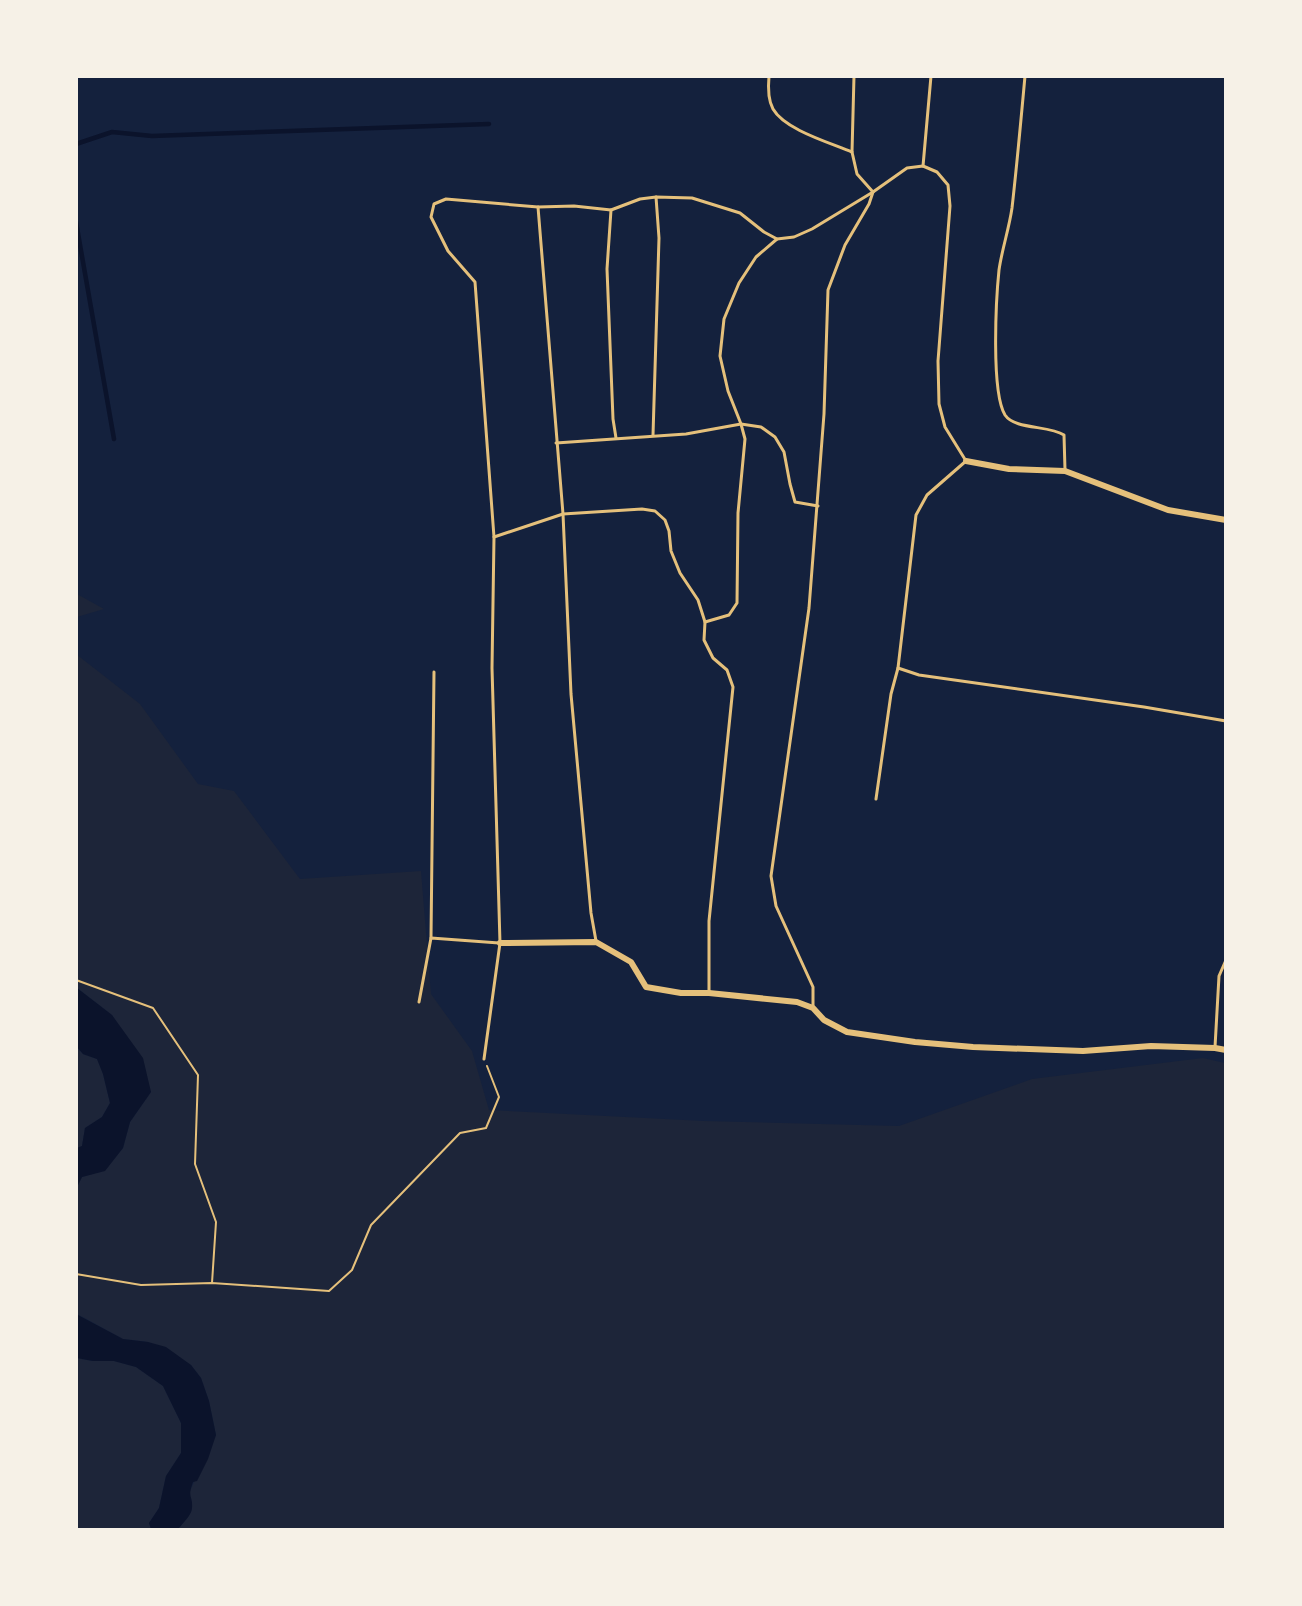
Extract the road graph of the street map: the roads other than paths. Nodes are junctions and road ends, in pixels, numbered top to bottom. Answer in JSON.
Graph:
{"nodes":[{"id":1,"x":769,"y":76,"type":"edge"},
{"id":2,"x":854,"y":76,"type":"edge"},
{"id":3,"x":931,"y":76,"type":"edge"},
{"id":4,"x":1025,"y":76,"type":"edge"},
{"id":5,"x":852,"y":152,"type":"junction"},
{"id":6,"x":922,"y":166,"type":"junction"},
{"id":7,"x":873,"y":192,"type":"junction"},
{"id":8,"x":656,"y":196,"type":"junction"},
{"id":9,"x":538,"y":207,"type":"junction"},
{"id":10,"x":611,"y":210,"type":"junction"},
{"id":11,"x":777,"y":239,"type":"junction"},
{"id":12,"x":741,"y":424,"type":"junction"},
{"id":13,"x":653,"y":435,"type":"junction"},
{"id":14,"x":616,"y":438,"type":"junction"},
{"id":15,"x":556,"y":442,"type":"junction"},
{"id":16,"x":966,"y":461,"type":"junction"},
{"id":17,"x":1065,"y":471,"type":"junction"},
{"id":18,"x":818,"y":506,"type":"junction"},
{"id":19,"x":563,"y":514,"type":"junction"},
{"id":20,"x":1226,"y":520,"type":"edge"},
{"id":21,"x":494,"y":537,"type":"junction"},
{"id":22,"x":705,"y":622,"type":"junction"},
{"id":23,"x":898,"y":668,"type":"junction"},
{"id":24,"x":434,"y":672,"type":"dead end"},
{"id":25,"x":1226,"y":721,"type":"edge"},
{"id":26,"x":876,"y":799,"type":"dead end"},
{"id":27,"x":431,"y":938,"type":"junction"},
{"id":28,"x":596,"y":942,"type":"junction"},
{"id":29,"x":500,"y":943,"type":"junction"},
{"id":30,"x":1226,"y":960,"type":"edge"},
{"id":31,"x":709,"y":993,"type":"junction"},
{"id":32,"x":419,"y":1002,"type":"dead end"},
{"id":33,"x":813,"y":1008,"type":"junction"},
{"id":34,"x":1215,"y":1048,"type":"junction"},
{"id":35,"x":1226,"y":1050,"type":"edge"},
{"id":36,"x":484,"y":1059,"type":"road end"}],
"edges":[{"from":1,"to":5,"type":"lane"},
{"from":2,"to":5,"type":"lane"},
{"from":3,"to":6,"type":"lane"},
{"from":4,"to":17,"type":"lane"},
{"from":5,"to":7,"type":"lane"},
{"from":6,"to":7,"type":"lane"},
{"from":6,"to":16,"type":"lane"},
{"from":7,"to":11,"type":"lane"},
{"from":7,"to":18,"type":"lane"},
{"from":8,"to":10,"type":"lane"},
{"from":8,"to":11,"type":"lane"},
{"from":8,"to":13,"type":"lane"},
{"from":9,"to":10,"type":"lane"},
{"from":9,"to":15,"type":"lane"},
{"from":9,"to":21,"type":"lane"},
{"from":10,"to":14,"type":"lane"},
{"from":11,"to":12,"type":"lane"},
{"from":12,"to":13,"type":"lane"},
{"from":12,"to":18,"type":"lane"},
{"from":12,"to":22,"type":"lane"},
{"from":13,"to":14,"type":"lane"},
{"from":14,"to":15,"type":"lane"},
{"from":15,"to":19,"type":"lane"},
{"from":16,"to":17,"type":"street"},
{"from":16,"to":23,"type":"lane"},
{"from":17,"to":20,"type":"street"},
{"from":18,"to":33,"type":"lane"},
{"from":19,"to":21,"type":"lane"},
{"from":19,"to":22,"type":"lane"},
{"from":19,"to":28,"type":"lane"},
{"from":21,"to":29,"type":"lane"},
{"from":22,"to":31,"type":"lane"},
{"from":23,"to":25,"type":"lane"},
{"from":23,"to":26,"type":"lane"},
{"from":24,"to":27,"type":"lane"},
{"from":27,"to":29,"type":"lane"},
{"from":27,"to":32,"type":"lane"},
{"from":28,"to":29,"type":"street"},
{"from":28,"to":31,"type":"street"},
{"from":29,"to":36,"type":"lane"},
{"from":30,"to":34,"type":"lane"},
{"from":31,"to":33,"type":"street"},
{"from":33,"to":34,"type":"street"},
{"from":34,"to":35,"type":"street"}]}
